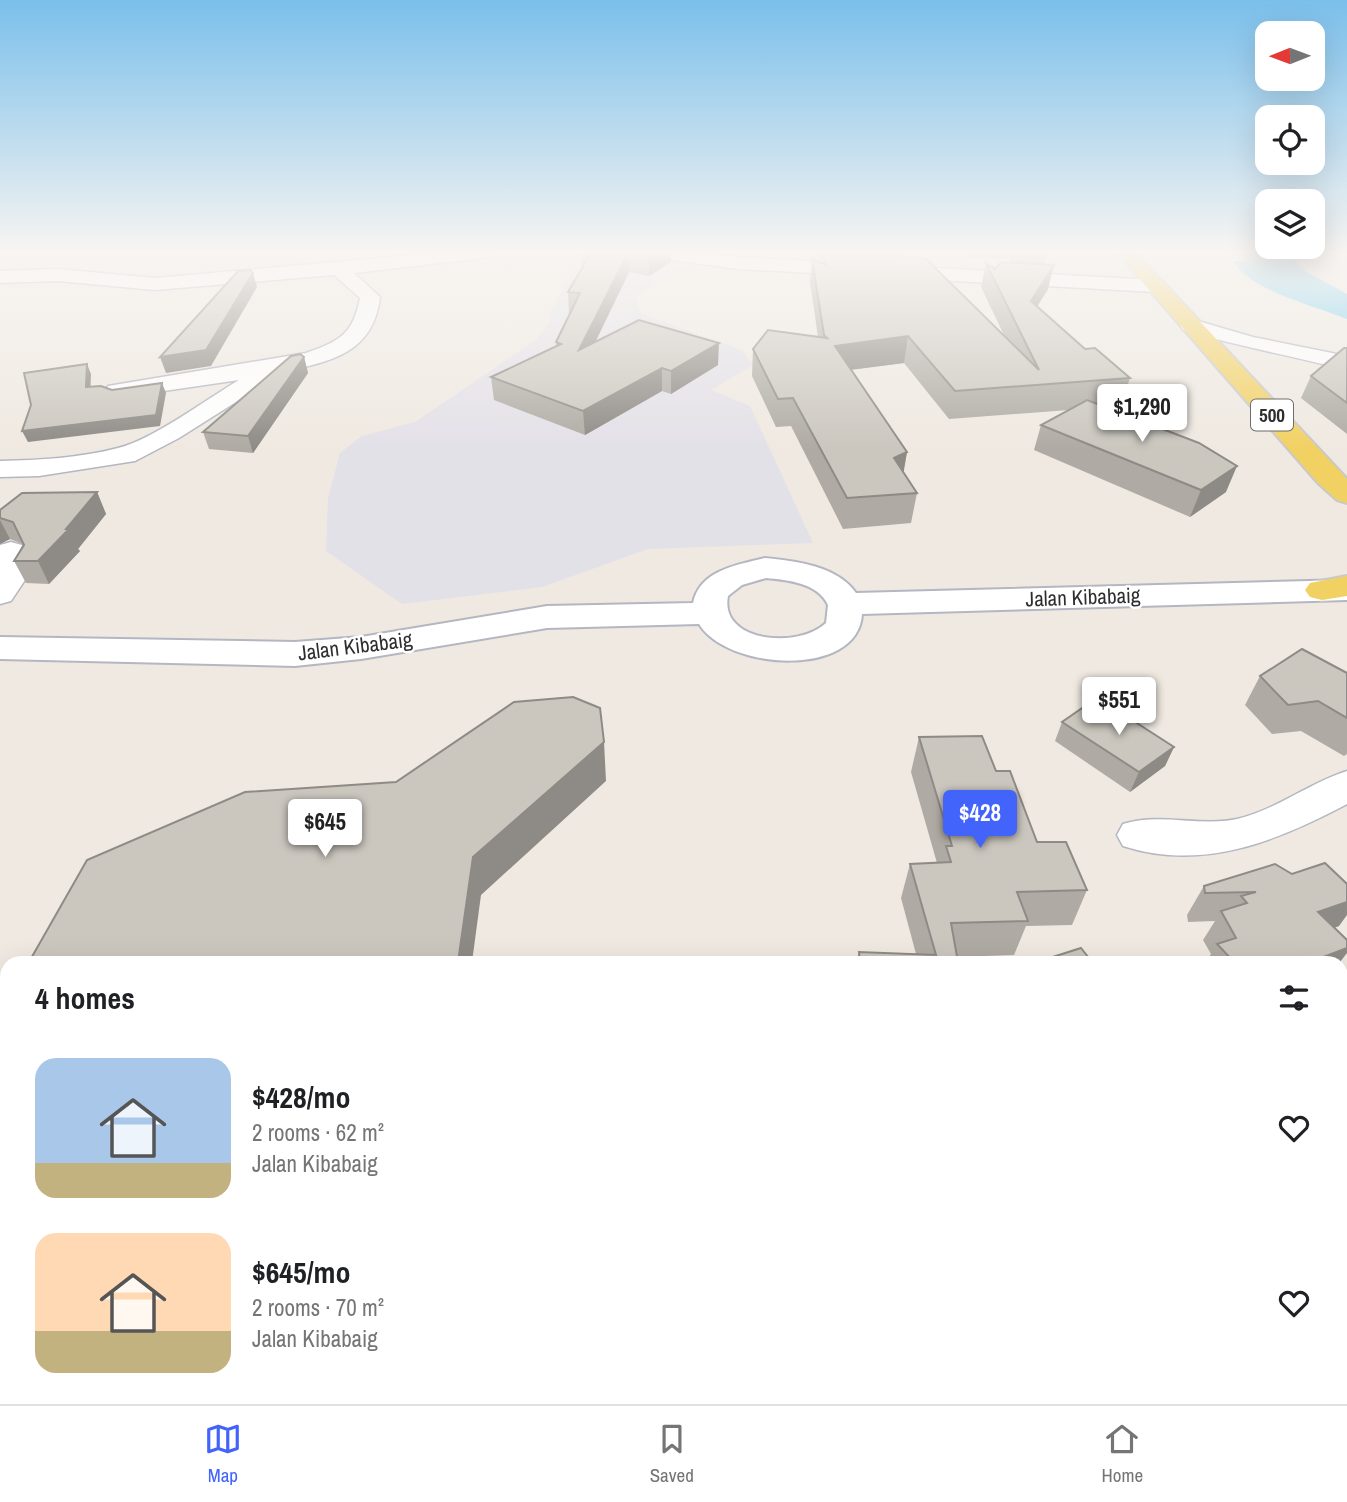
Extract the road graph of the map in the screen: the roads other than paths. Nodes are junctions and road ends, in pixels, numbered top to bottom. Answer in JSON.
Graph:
{"nodes":[{"id":1,"x":366,"y":319,"type":"edge"},
{"id":2,"x":1185,"y":319,"type":"edge"},
{"id":3,"x":1191,"y":325,"type":"junction"},
{"id":4,"x":1251,"y":343,"type":"junction"},
{"id":5,"x":1216,"y":352,"type":"junction"},
{"id":6,"x":1347,"y":363,"type":"edge"},
{"id":7,"x":272,"y":369,"type":"junction"},
{"id":8,"x":116,"y":391,"type":"edge"},
{"id":9,"x":0,"y":469,"type":"edge"},
{"id":10,"x":1347,"y":494,"type":"edge"},
{"id":11,"x":11,"y":551,"type":"dead end"},
{"id":12,"x":1341,"y":589,"type":"edge"},
{"id":13,"x":0,"y":594,"type":"edge"},
{"id":14,"x":845,"y":604,"type":"junction"},
{"id":15,"x":708,"y":613,"type":"junction"},
{"id":16,"x":0,"y":648,"type":"edge"},
{"id":17,"x":1347,"y":786,"type":"edge"},
{"id":18,"x":1138,"y":835,"type":"dead end"}],
"edges":[{"from":1,"to":7,"type":"street"},
{"from":2,"to":3,"type":"main road","number":"500"},
{"from":3,"to":4,"type":"street"},
{"from":3,"to":5,"type":"main road","number":"500"},
{"from":4,"to":5,"type":"street"},
{"from":4,"to":6,"type":"street"},
{"from":5,"to":10,"type":"main road","number":"500"},
{"from":7,"to":8,"type":"street"},
{"from":7,"to":9,"type":"street"},
{"from":11,"to":13,"type":"street"},
{"from":12,"to":14,"type":"street","name":"Jalan Kibabaig"},
{"from":14,"to":15,"type":"street"},
{"from":14,"to":15,"type":"street"},
{"from":15,"to":16,"type":"street","name":"Jalan Kibabaig"},
{"from":17,"to":18,"type":"street"}]}
